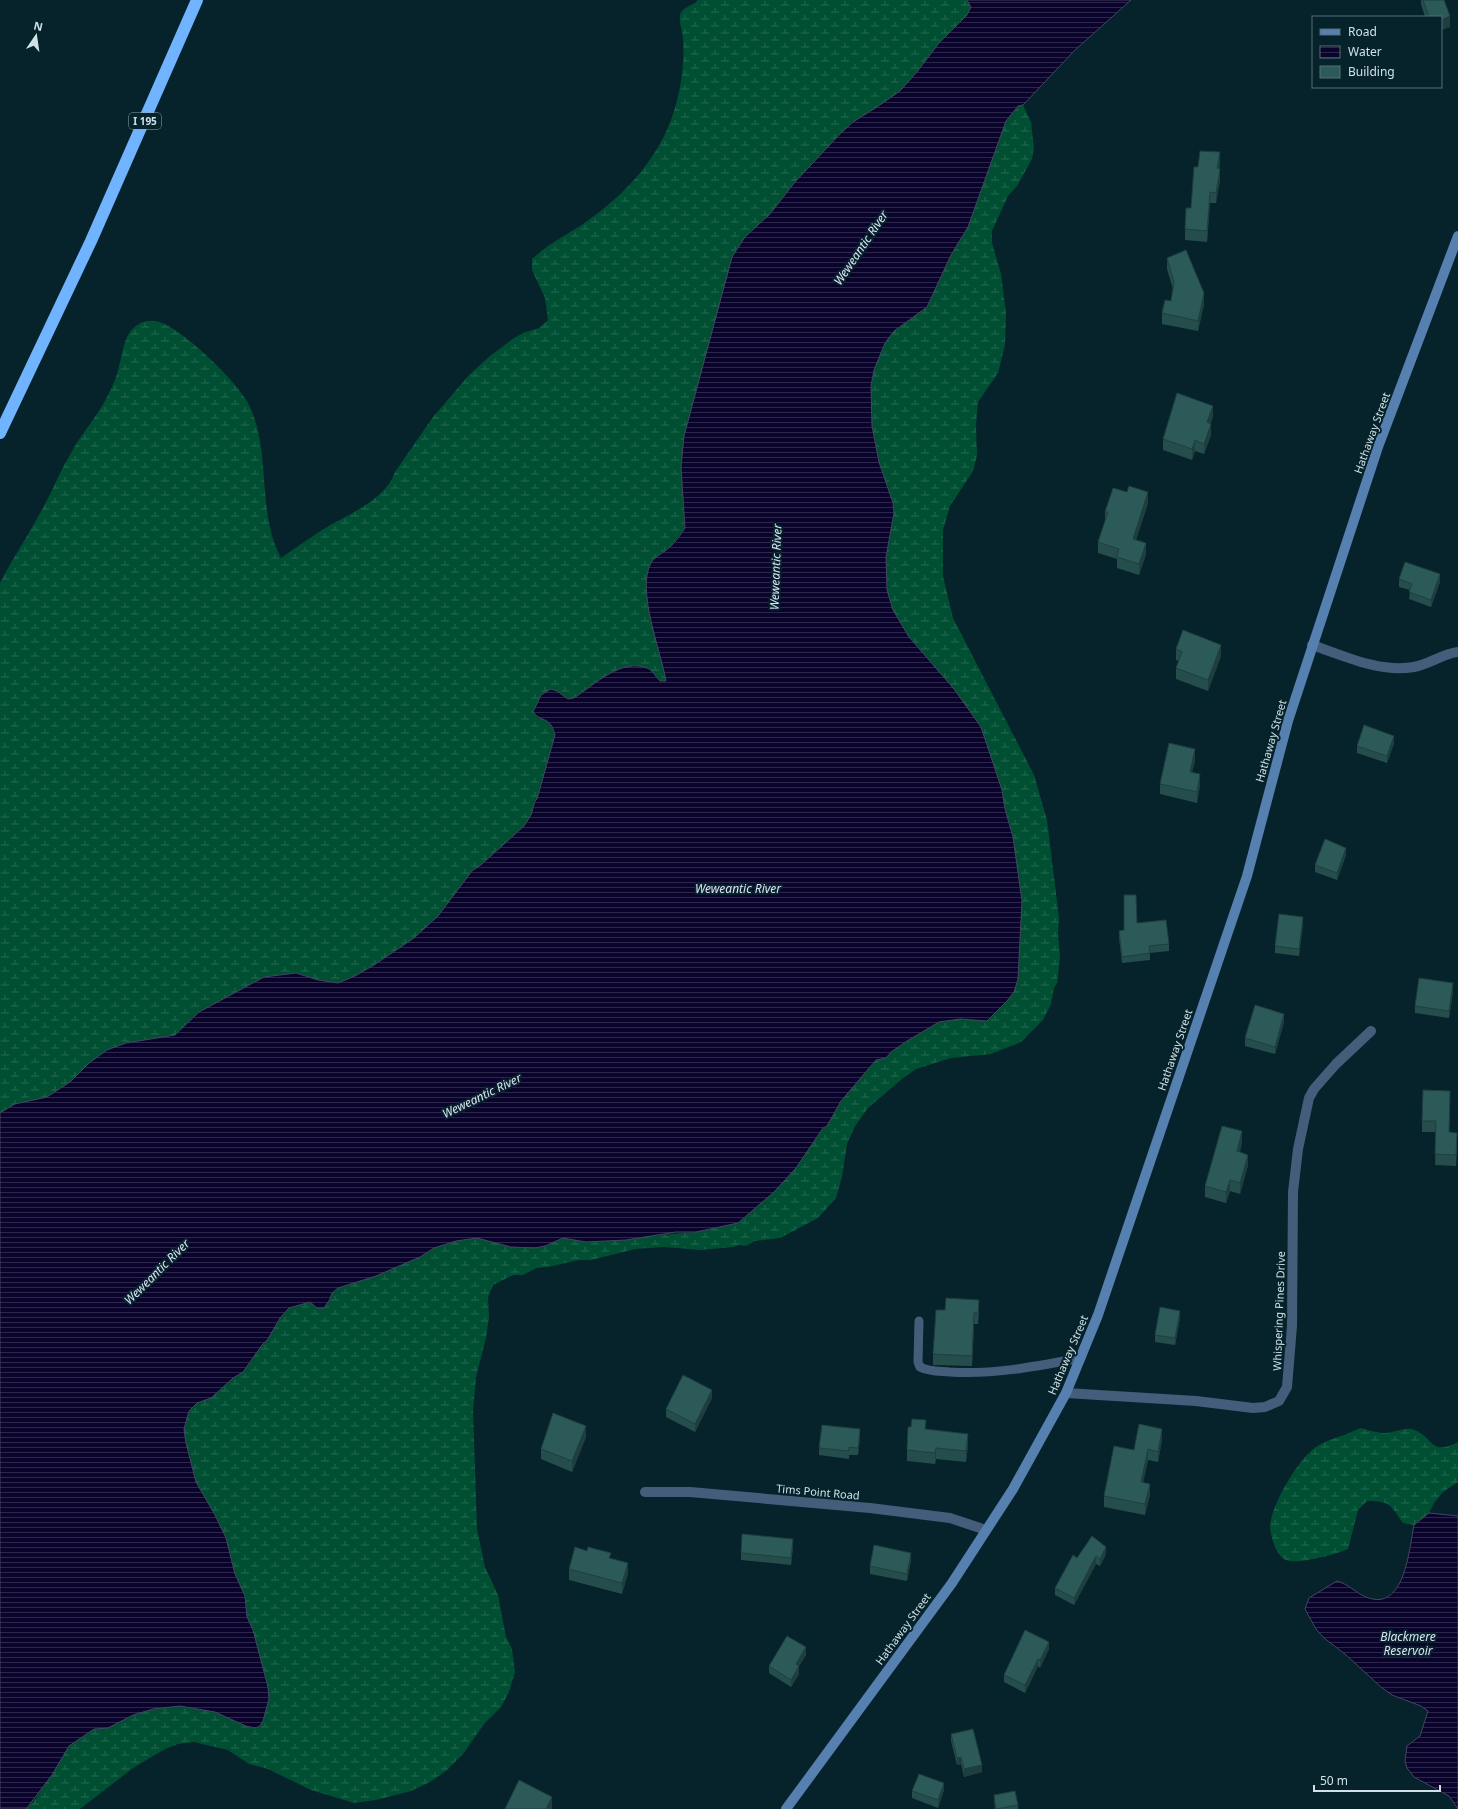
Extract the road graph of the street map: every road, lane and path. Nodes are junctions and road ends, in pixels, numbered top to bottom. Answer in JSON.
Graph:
{"nodes":[{"id":1,"x":197,"y":0,"type":"edge"},
{"id":2,"x":1458,"y":238,"type":"edge"},
{"id":3,"x":0,"y":433,"type":"edge"},
{"id":4,"x":1312,"y":645,"type":"junction"},
{"id":5,"x":1458,"y":652,"type":"edge"},
{"id":6,"x":1371,"y":1031,"type":"dead end"},
{"id":7,"x":919,"y":1322,"type":"dead end"},
{"id":8,"x":1081,"y":1358,"type":"junction"},
{"id":9,"x":1066,"y":1393,"type":"junction"},
{"id":10,"x":645,"y":1492,"type":"dead end"},
{"id":11,"x":986,"y":1530,"type":"junction"},
{"id":12,"x":786,"y":1809,"type":"edge"}],
"edges":[{"from":1,"to":3,"type":"highway","number":"I 195"},
{"from":2,"to":4,"type":"street","name":"Hathaway Street"},
{"from":4,"to":5,"type":"street"},
{"from":4,"to":8,"type":"street","name":"Hathaway Street"},
{"from":6,"to":9,"type":"street","name":"Whispering Pines Drive"},
{"from":7,"to":8,"type":"lane"},
{"from":8,"to":9,"type":"street","name":"Hathaway Street"},
{"from":9,"to":11,"type":"street","name":"Hathaway Street"},
{"from":10,"to":11,"type":"street","name":"Tims Point Road"},
{"from":11,"to":12,"type":"street","name":"Hathaway Street"}]}
